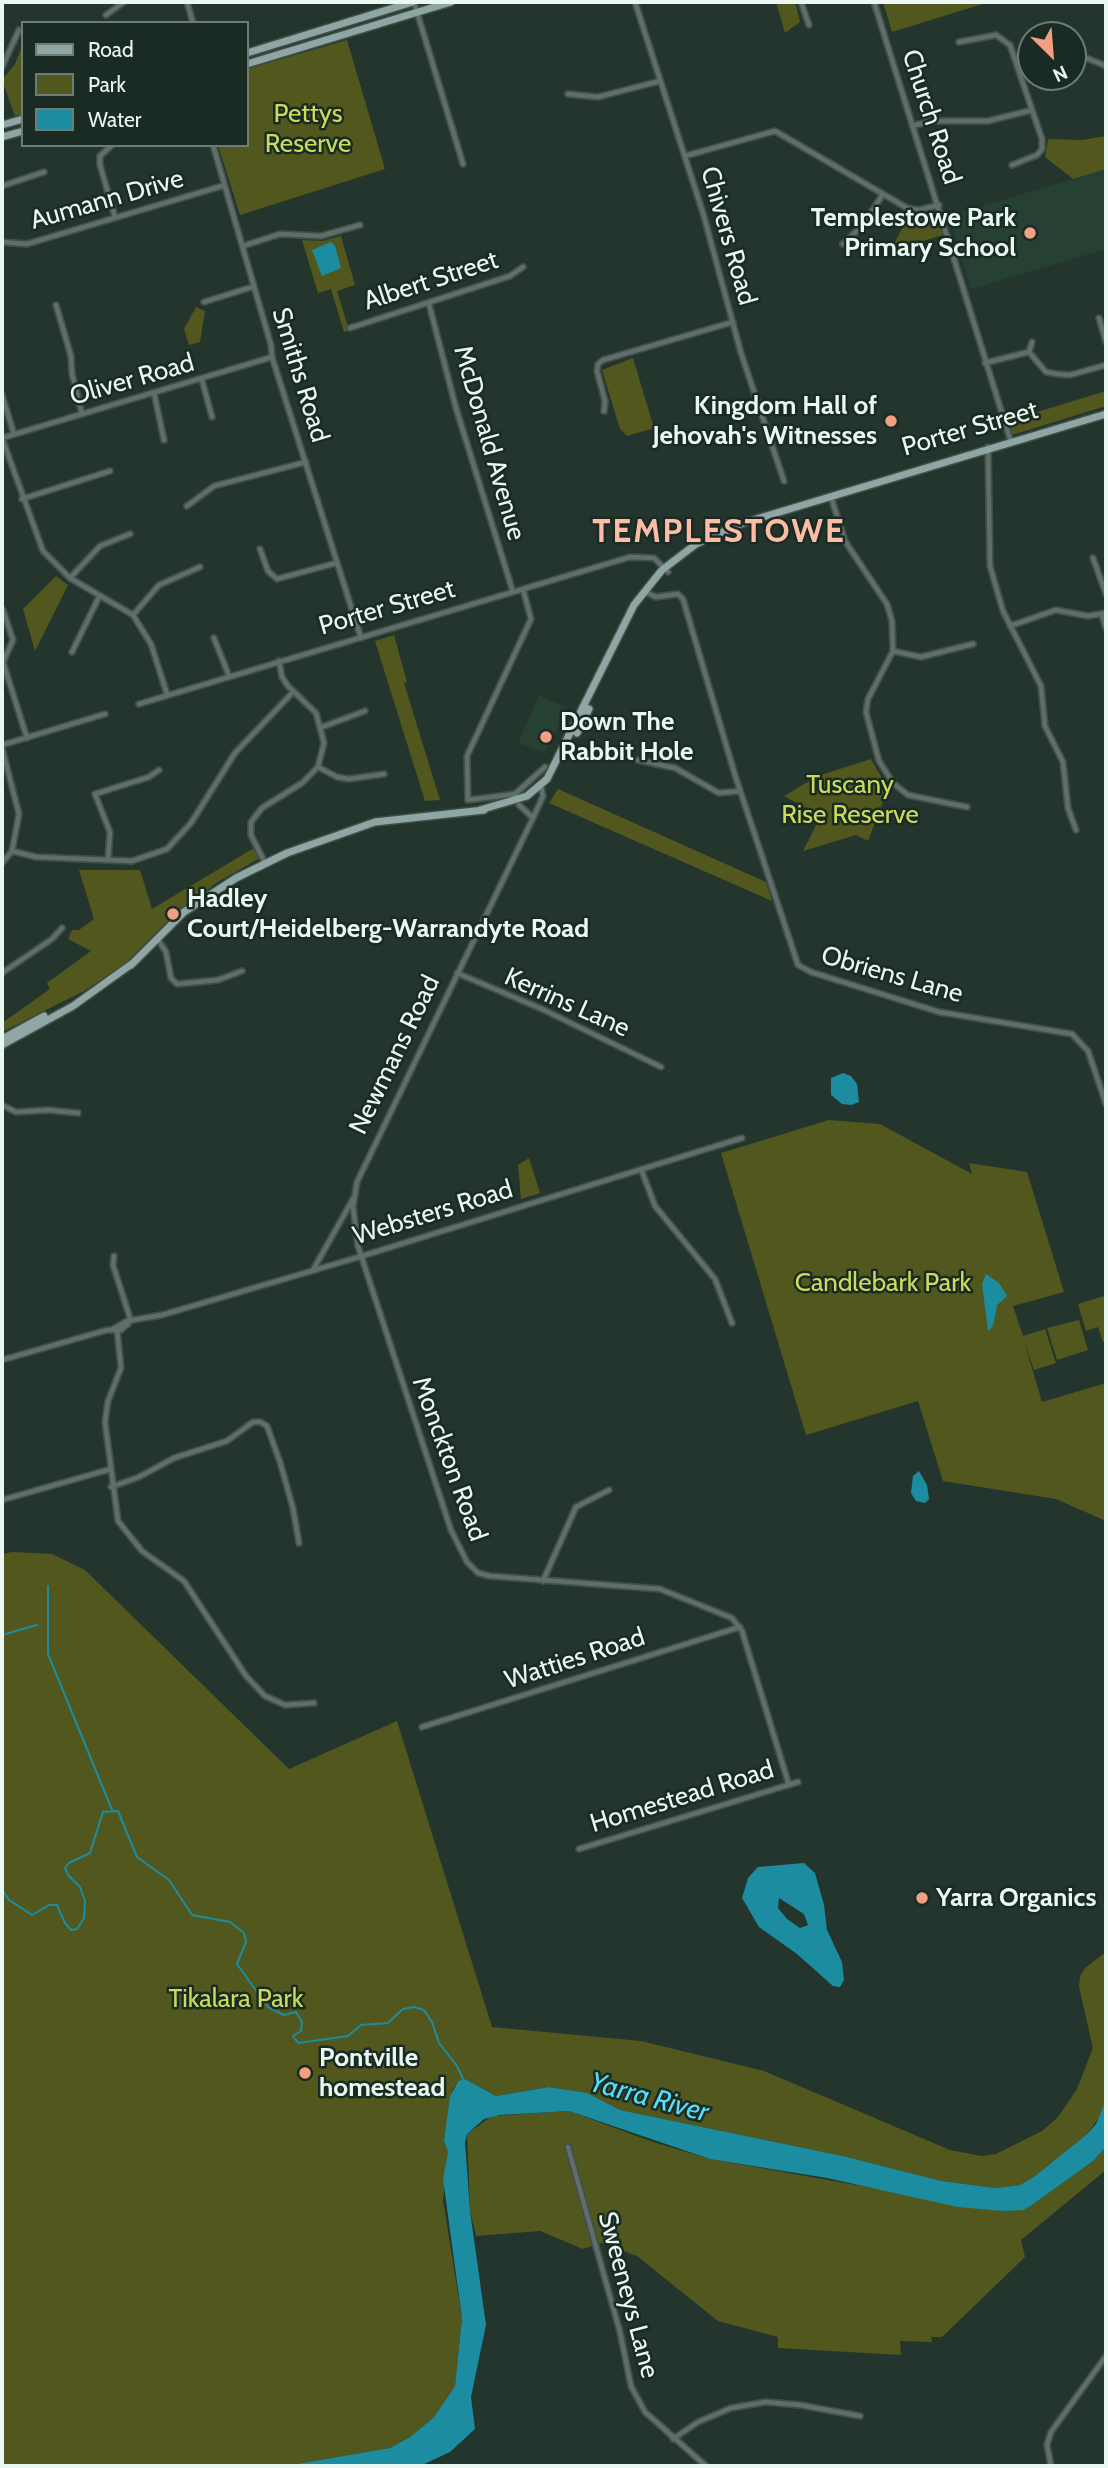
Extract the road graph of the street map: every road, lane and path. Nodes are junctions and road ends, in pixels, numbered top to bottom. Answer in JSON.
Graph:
{"nodes":[{"id":1,"x":124,"y":2,"type":"edge"},
{"id":2,"x":187,"y":2,"type":"edge"},
{"id":3,"x":413,"y":2,"type":"edge"},
{"id":4,"x":451,"y":2,"type":"edge"},
{"id":5,"x":635,"y":2,"type":"edge"},
{"id":6,"x":801,"y":2,"type":"edge"},
{"id":7,"x":874,"y":2,"type":"edge"},
{"id":8,"x":418,"y":12,"type":"junction"},
{"id":9,"x":106,"y":15,"type":"dead end"},
{"id":10,"x":192,"y":21,"type":"edge"},
{"id":11,"x":809,"y":25,"type":"dead end"},
{"id":12,"x":19,"y":30,"type":"dead end"},
{"id":13,"x":959,"y":43,"type":"dead end"},
{"id":14,"x":248,"y":53,"type":"edge"},
{"id":15,"x":1087,"y":58,"type":"edge"},
{"id":16,"x":248,"y":64,"type":"edge"},
{"id":17,"x":1106,"y":66,"type":"edge"},
{"id":18,"x":2,"y":67,"type":"edge"},
{"id":19,"x":660,"y":81,"type":"junction"},
{"id":20,"x":568,"y":94,"type":"dead end"},
{"id":21,"x":1032,"y":110,"type":"junction"},
{"id":22,"x":21,"y":120,"type":"edge"},
{"id":23,"x":2,"y":125,"type":"edge"},
{"id":24,"x":912,"y":126,"type":"junction"},
{"id":25,"x":21,"y":132,"type":"edge"},
{"id":26,"x":2,"y":137,"type":"edge"},
{"id":27,"x":110,"y":147,"type":"edge"},
{"id":28,"x":213,"y":147,"type":"edge"},
{"id":29,"x":685,"y":156,"type":"junction"},
{"id":30,"x":463,"y":164,"type":"dead end"},
{"id":31,"x":1012,"y":165,"type":"dead end"},
{"id":32,"x":44,"y":172,"type":"dead end"},
{"id":33,"x":2,"y":186,"type":"edge"},
{"id":34,"x":222,"y":186,"type":"junction"},
{"id":35,"x":883,"y":194,"type":"junction"},
{"id":36,"x":939,"y":205,"type":"junction"},
{"id":37,"x":115,"y":217,"type":"junction"},
{"id":38,"x":360,"y":225,"type":"dead end"},
{"id":39,"x":2,"y":242,"type":"edge"},
{"id":40,"x":843,"y":244,"type":"dead end"},
{"id":41,"x":243,"y":246,"type":"junction"},
{"id":42,"x":523,"y":267,"type":"dead end"},
{"id":43,"x":252,"y":286,"type":"junction"},
{"id":44,"x":204,"y":302,"type":"dead end"},
{"id":45,"x":429,"y":304,"type":"junction"},
{"id":46,"x":56,"y":305,"type":"dead end"},
{"id":47,"x":1099,"y":318,"type":"dead end"},
{"id":48,"x":733,"y":322,"type":"junction"},
{"id":49,"x":350,"y":328,"type":"dead end"},
{"id":50,"x":1032,"y":342,"type":"dead end"},
{"id":51,"x":1106,"y":342,"type":"edge"},
{"id":52,"x":1028,"y":352,"type":"junction"},
{"id":53,"x":272,"y":358,"type":"junction"},
{"id":54,"x":985,"y":363,"type":"junction"},
{"id":55,"x":1106,"y":365,"type":"edge"},
{"id":56,"x":202,"y":380,"type":"junction"},
{"id":57,"x":154,"y":393,"type":"junction"},
{"id":58,"x":2,"y":396,"type":"edge"},
{"id":59,"x":604,"y":411,"type":"dead end"},
{"id":60,"x":1106,"y":413,"type":"edge"},
{"id":61,"x":82,"y":414,"type":"junction"},
{"id":62,"x":212,"y":417,"type":"dead end"},
{"id":63,"x":14,"y":434,"type":"junction"},
{"id":64,"x":2,"y":438,"type":"edge"},
{"id":65,"x":164,"y":440,"type":"dead end"},
{"id":66,"x":1011,"y":442,"type":"junction"},
{"id":67,"x":989,"y":449,"type":"junction"},
{"id":68,"x":306,"y":462,"type":"junction"},
{"id":69,"x":110,"y":471,"type":"dead end"},
{"id":70,"x":784,"y":481,"type":"dead end"},
{"id":71,"x":831,"y":497,"type":"junction"},
{"id":72,"x":22,"y":499,"type":"junction"},
{"id":73,"x":187,"y":506,"type":"dead end"},
{"id":74,"x":130,"y":534,"type":"dead end"},
{"id":75,"x":260,"y":548,"type":"dead end"},
{"id":76,"x":1093,"y":558,"type":"dead end"},
{"id":77,"x":336,"y":562,"type":"junction"},
{"id":78,"x":200,"y":568,"type":"dead end"},
{"id":79,"x":665,"y":570,"type":"junction"},
{"id":80,"x":70,"y":578,"type":"junction"},
{"id":81,"x":523,"y":589,"type":"junction"},
{"id":82,"x":513,"y":592,"type":"junction"},
{"id":83,"x":646,"y":592,"type":"junction"},
{"id":84,"x":1106,"y":594,"type":"edge"},
{"id":85,"x":99,"y":597,"type":"junction"},
{"id":86,"x":3,"y":610,"type":"edge"},
{"id":87,"x":1104,"y":614,"type":"edge"},
{"id":88,"x":133,"y":615,"type":"junction"},
{"id":89,"x":1010,"y":626,"type":"junction"},
{"id":90,"x":1106,"y":628,"type":"edge"},
{"id":91,"x":214,"y":638,"type":"dead end"},
{"id":92,"x":359,"y":638,"type":"junction"},
{"id":93,"x":973,"y":645,"type":"dead end"},
{"id":94,"x":893,"y":651,"type":"junction"},
{"id":95,"x":72,"y":652,"type":"dead end"},
{"id":96,"x":279,"y":662,"type":"junction"},
{"id":97,"x":229,"y":676,"type":"junction"},
{"id":98,"x":293,"y":692,"type":"junction"},
{"id":99,"x":167,"y":694,"type":"junction"},
{"id":100,"x":139,"y":704,"type":"dead end"},
{"id":101,"x":365,"y":711,"type":"dead end"},
{"id":102,"x":105,"y":714,"type":"dead end"},
{"id":103,"x":323,"y":727,"type":"junction"},
{"id":104,"x":27,"y":738,"type":"junction"},
{"id":105,"x":2,"y":747,"type":"edge"},
{"id":106,"x":638,"y":760,"type":"dead end"},
{"id":107,"x":318,"y":767,"type":"junction"},
{"id":108,"x":545,"y":767,"type":"dead end"},
{"id":109,"x":159,"y":771,"type":"dead end"},
{"id":110,"x":384,"y":774,"type":"dead end"},
{"id":111,"x":542,"y":789,"type":"junction"},
{"id":112,"x":740,"y":791,"type":"junction"},
{"id":113,"x":519,"y":805,"type":"junction"},
{"id":114,"x":967,"y":807,"type":"dead end"},
{"id":115,"x":480,"y":810,"type":"junction"},
{"id":116,"x":533,"y":818,"type":"junction"},
{"id":117,"x":1076,"y":830,"type":"dead end"},
{"id":118,"x":12,"y":851,"type":"junction"},
{"id":119,"x":108,"y":860,"type":"junction"},
{"id":120,"x":2,"y":863,"type":"edge"},
{"id":121,"x":265,"y":863,"type":"junction"},
{"id":122,"x":62,"y":928,"type":"dead end"},
{"id":123,"x":158,"y":939,"type":"junction"},
{"id":124,"x":243,"y":971,"type":"dead end"},
{"id":125,"x":2,"y":973,"type":"edge"},
{"id":126,"x":457,"y":973,"type":"junction"},
{"id":127,"x":87,"y":997,"type":"junction"},
{"id":128,"x":2,"y":1039,"type":"edge"},
{"id":129,"x":2,"y":1045,"type":"edge"},
{"id":130,"x":661,"y":1067,"type":"dead end"},
{"id":131,"x":1106,"y":1104,"type":"edge"},
{"id":132,"x":2,"y":1105,"type":"edge"},
{"id":133,"x":78,"y":1113,"type":"dead end"},
{"id":134,"x":742,"y":1138,"type":"dead end"},
{"id":135,"x":641,"y":1169,"type":"junction"},
{"id":136,"x":353,"y":1199,"type":"junction"},
{"id":137,"x":114,"y":1256,"type":"dead end"},
{"id":138,"x":361,"y":1256,"type":"junction"},
{"id":139,"x":321,"y":1259,"type":"junction"},
{"id":140,"x":329,"y":1266,"type":"junction"},
{"id":141,"x":313,"y":1270,"type":"junction"},
{"id":142,"x":132,"y":1321,"type":"junction"},
{"id":143,"x":732,"y":1323,"type":"dead end"},
{"id":144,"x":116,"y":1329,"type":"junction"},
{"id":145,"x":2,"y":1360,"type":"edge"},
{"id":146,"x":111,"y":1469,"type":"junction"},
{"id":147,"x":111,"y":1487,"type":"junction"},
{"id":148,"x":609,"y":1490,"type":"dead end"},
{"id":149,"x":2,"y":1500,"type":"edge"},
{"id":150,"x":299,"y":1544,"type":"dead end"},
{"id":151,"x":542,"y":1581,"type":"junction"},
{"id":152,"x":740,"y":1627,"type":"junction"},
{"id":153,"x":314,"y":1703,"type":"dead end"},
{"id":154,"x":422,"y":1727,"type":"dead end"},
{"id":155,"x":797,"y":1782,"type":"dead end"},
{"id":156,"x":789,"y":1785,"type":"junction"},
{"id":157,"x":579,"y":1849,"type":"dead end"},
{"id":158,"x":568,"y":2147,"type":"dead end"},
{"id":159,"x":1106,"y":2356,"type":"edge"},
{"id":160,"x":860,"y":2416,"type":"dead end"},
{"id":161,"x":673,"y":2439,"type":"junction"},
{"id":162,"x":706,"y":2466,"type":"edge"},
{"id":163,"x":1051,"y":2466,"type":"edge"}],
"edges":[{"from":1,"to":9,"type":"street"},
{"from":2,"to":10,"type":"street"},
{"from":3,"to":8,"type":"street"},
{"from":3,"to":14,"type":"main road"},
{"from":4,"to":8,"type":"main road"},
{"from":5,"to":19,"type":"street","name":"Chivers Road"},
{"from":6,"to":11,"type":"street"},
{"from":7,"to":24,"type":"street","name":"Church Road"},
{"from":8,"to":16,"type":"main road"},
{"from":8,"to":30,"type":"street"},
{"from":12,"to":18,"type":"street"},
{"from":13,"to":21,"type":"street"},
{"from":15,"to":17,"type":"street"},
{"from":19,"to":20,"type":"street"},
{"from":19,"to":29,"type":"street","name":"Chivers Road"},
{"from":21,"to":24,"type":"street"},
{"from":21,"to":31,"type":"street"},
{"from":22,"to":23,"type":"main road"},
{"from":24,"to":36,"type":"street","name":"Church Road"},
{"from":25,"to":26,"type":"main road"},
{"from":27,"to":37,"type":"street"},
{"from":28,"to":34,"type":"street","name":"Smiths Road"},
{"from":29,"to":35,"type":"street"},
{"from":29,"to":48,"type":"street","name":"Chivers Road"},
{"from":32,"to":33,"type":"street"},
{"from":34,"to":37,"type":"street","name":"Aumann Drive"},
{"from":34,"to":41,"type":"street","name":"Smiths Road"},
{"from":35,"to":36,"type":"street"},
{"from":35,"to":40,"type":"street"},
{"from":36,"to":54,"type":"street","name":"Church Road"},
{"from":37,"to":39,"type":"street","name":"Aumann Drive"},
{"from":38,"to":41,"type":"street"},
{"from":41,"to":43,"type":"street","name":"Smiths Road"},
{"from":42,"to":45,"type":"street","name":"Albert Street"},
{"from":43,"to":44,"type":"street"},
{"from":43,"to":53,"type":"street","name":"Smiths Road"},
{"from":45,"to":49,"type":"street","name":"Albert Street"},
{"from":45,"to":82,"type":"street","name":"McDonald Avenue"},
{"from":46,"to":61,"type":"street"},
{"from":47,"to":51,"type":"street"},
{"from":48,"to":59,"type":"street"},
{"from":48,"to":70,"type":"street","name":"Chivers Road"},
{"from":50,"to":52,"type":"street"},
{"from":52,"to":54,"type":"street"},
{"from":52,"to":55,"type":"street"},
{"from":53,"to":56,"type":"street","name":"Oliver Road"},
{"from":53,"to":68,"type":"street","name":"Smiths Road"},
{"from":54,"to":66,"type":"street","name":"Church Road"},
{"from":56,"to":57,"type":"street","name":"Oliver Road"},
{"from":56,"to":62,"type":"street"},
{"from":57,"to":61,"type":"street","name":"Oliver Road"},
{"from":57,"to":65,"type":"street"},
{"from":58,"to":63,"type":"street"},
{"from":60,"to":66,"type":"main road","name":"Porter Street"},
{"from":61,"to":63,"type":"street","name":"Oliver Road"},
{"from":63,"to":64,"type":"street","name":"Oliver Road"},
{"from":64,"to":72,"type":"street"},
{"from":66,"to":67,"type":"main road","name":"Porter Street"},
{"from":67,"to":71,"type":"main road","name":"Porter Street"},
{"from":67,"to":89,"type":"street"},
{"from":68,"to":73,"type":"street"},
{"from":68,"to":77,"type":"street","name":"Smiths Road"},
{"from":69,"to":72,"type":"street"},
{"from":71,"to":79,"type":"main road","name":"Porter Street"},
{"from":71,"to":94,"type":"street"},
{"from":72,"to":80,"type":"street"},
{"from":74,"to":80,"type":"street"},
{"from":75,"to":77,"type":"street"},
{"from":76,"to":84,"type":"street"},
{"from":77,"to":92,"type":"street","name":"Smiths Road"},
{"from":78,"to":88,"type":"street"},
{"from":79,"to":81,"type":"street","name":"Porter Street"},
{"from":79,"to":83,"type":"main road","name":"Newmans Road"},
{"from":80,"to":85,"type":"street"},
{"from":81,"to":82,"type":"street","name":"Porter Street"},
{"from":81,"to":108,"type":"street"},
{"from":82,"to":92,"type":"street","name":"Porter Street"},
{"from":83,"to":111,"type":"main road","name":"Newmans Road"},
{"from":83,"to":112,"type":"street","name":"Obriens Lane"},
{"from":85,"to":88,"type":"street"},
{"from":85,"to":95,"type":"street"},
{"from":86,"to":104,"type":"street"},
{"from":87,"to":89,"type":"street"},
{"from":87,"to":90,"type":"street"},
{"from":88,"to":99,"type":"street"},
{"from":89,"to":117,"type":"street"},
{"from":91,"to":97,"type":"street"},
{"from":92,"to":96,"type":"street","name":"Porter Street"},
{"from":93,"to":94,"type":"street"},
{"from":94,"to":114,"type":"street"},
{"from":96,"to":97,"type":"street","name":"Porter Street"},
{"from":96,"to":98,"type":"street"},
{"from":97,"to":99,"type":"street","name":"Porter Street"},
{"from":98,"to":103,"type":"street"},
{"from":98,"to":119,"type":"street"},
{"from":99,"to":100,"type":"street","name":"Porter Street"},
{"from":101,"to":103,"type":"street"},
{"from":102,"to":104,"type":"street"},
{"from":103,"to":107,"type":"street"},
{"from":104,"to":105,"type":"street"},
{"from":105,"to":118,"type":"street"},
{"from":106,"to":112,"type":"street"},
{"from":107,"to":110,"type":"street"},
{"from":107,"to":121,"type":"street"},
{"from":109,"to":119,"type":"street"},
{"from":111,"to":113,"type":"main road"},
{"from":111,"to":115,"type":"main road"},
{"from":111,"to":116,"type":"street","name":"Newmans Road"},
{"from":112,"to":131,"type":"street","name":"Obriens Lane"},
{"from":113,"to":115,"type":"main road"},
{"from":113,"to":116,"type":"street"},
{"from":115,"to":121,"type":"main road"},
{"from":116,"to":126,"type":"street","name":"Newmans Road"},
{"from":118,"to":119,"type":"street"},
{"from":118,"to":120,"type":"street"},
{"from":121,"to":123,"type":"main road"},
{"from":122,"to":125,"type":"street"},
{"from":123,"to":124,"type":"street"},
{"from":123,"to":127,"type":"main road"},
{"from":126,"to":130,"type":"street","name":"Kerrins Lane"},
{"from":126,"to":136,"type":"street","name":"Newmans Road"},
{"from":127,"to":128,"type":"main road"},
{"from":127,"to":129,"type":"main road"},
{"from":132,"to":133,"type":"street"},
{"from":134,"to":135,"type":"street","name":"Websters Road"},
{"from":135,"to":138,"type":"street","name":"Websters Road"},
{"from":135,"to":143,"type":"street"},
{"from":136,"to":138,"type":"street","name":"Newmans Road"},
{"from":136,"to":139,"type":"street","name":"Newmans Road"},
{"from":137,"to":142,"type":"street"},
{"from":138,"to":140,"type":"street","name":"Websters Road"},
{"from":138,"to":151,"type":"street","name":"Monckton Road"},
{"from":139,"to":140,"type":"street"},
{"from":139,"to":141,"type":"street","name":"Newmans Road"},
{"from":140,"to":141,"type":"street","name":"Websters Road"},
{"from":141,"to":142,"type":"street","name":"Websters Road"},
{"from":142,"to":144,"type":"street","name":"Websters Road"},
{"from":144,"to":145,"type":"street","name":"Websters Road"},
{"from":144,"to":146,"type":"street"},
{"from":146,"to":147,"type":"street"},
{"from":146,"to":149,"type":"street"},
{"from":147,"to":150,"type":"street"},
{"from":147,"to":153,"type":"street"},
{"from":148,"to":151,"type":"street"},
{"from":151,"to":152,"type":"street","name":"Monckton Road"},
{"from":152,"to":154,"type":"street","name":"Watties Road"},
{"from":152,"to":156,"type":"street"},
{"from":155,"to":156,"type":"street","name":"Homestead Road"},
{"from":156,"to":157,"type":"street","name":"Homestead Road"},
{"from":158,"to":161,"type":"street","name":"Sweeneys Lane"},
{"from":159,"to":163,"type":"street"},
{"from":160,"to":161,"type":"street"},
{"from":161,"to":162,"type":"street","name":"Sweeneys Lane"}]}
